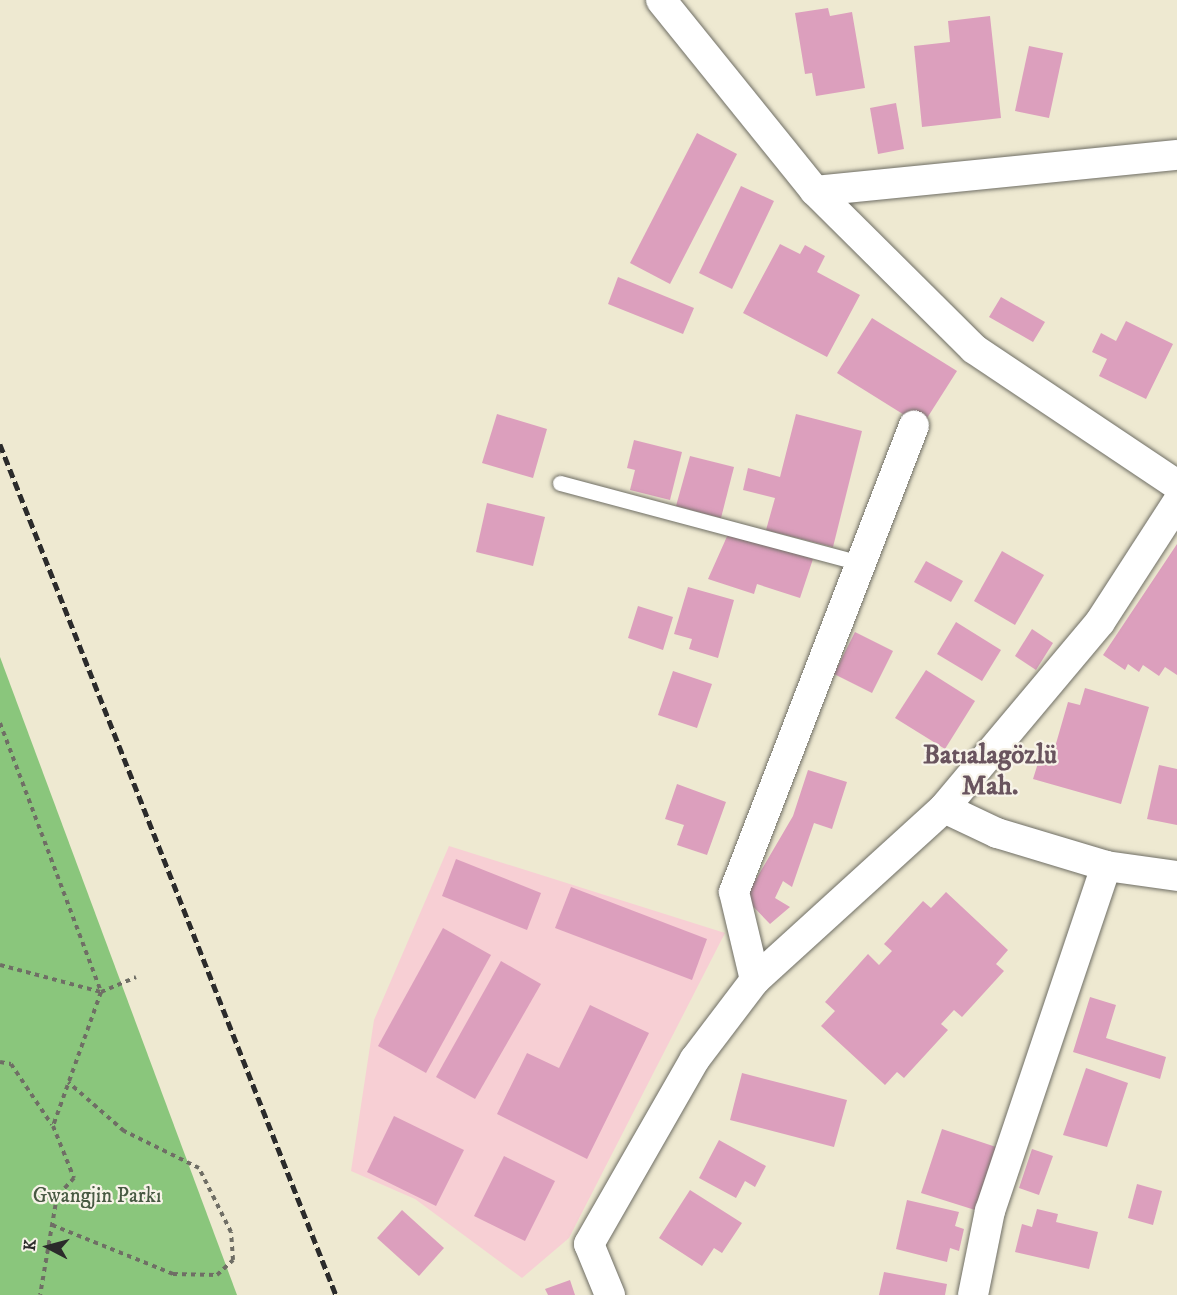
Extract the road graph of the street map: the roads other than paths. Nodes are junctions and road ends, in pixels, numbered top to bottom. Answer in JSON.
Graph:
{"nodes":[{"id":1,"x":661,"y":0,"type":"edge"},
{"id":2,"x":1177,"y":155,"type":"edge"},
{"id":3,"x":815,"y":191,"type":"junction"},
{"id":4,"x":914,"y":426,"type":"dead end"},
{"id":5,"x":560,"y":483,"type":"dead end"},
{"id":6,"x":1177,"y":485,"type":"edge"},
{"id":7,"x":1177,"y":503,"type":"edge"},
{"id":8,"x":860,"y":563,"type":"junction"},
{"id":9,"x":944,"y":808,"type":"junction"},
{"id":10,"x":1106,"y":866,"type":"junction"},
{"id":11,"x":1177,"y":876,"type":"edge"},
{"id":12,"x":755,"y":980,"type":"junction"},
{"id":13,"x":610,"y":1295,"type":"edge"},
{"id":14,"x":973,"y":1295,"type":"edge"}],
"edges":[{"from":1,"to":3,"type":"street"},
{"from":2,"to":3,"type":"street"},
{"from":3,"to":6,"type":"street"},
{"from":4,"to":8,"type":"street"},
{"from":5,"to":8,"type":"lane"},
{"from":7,"to":9,"type":"street"},
{"from":8,"to":12,"type":"street"},
{"from":9,"to":10,"type":"street"},
{"from":9,"to":12,"type":"street"},
{"from":10,"to":11,"type":"street"},
{"from":10,"to":14,"type":"street"},
{"from":12,"to":13,"type":"street"}]}
